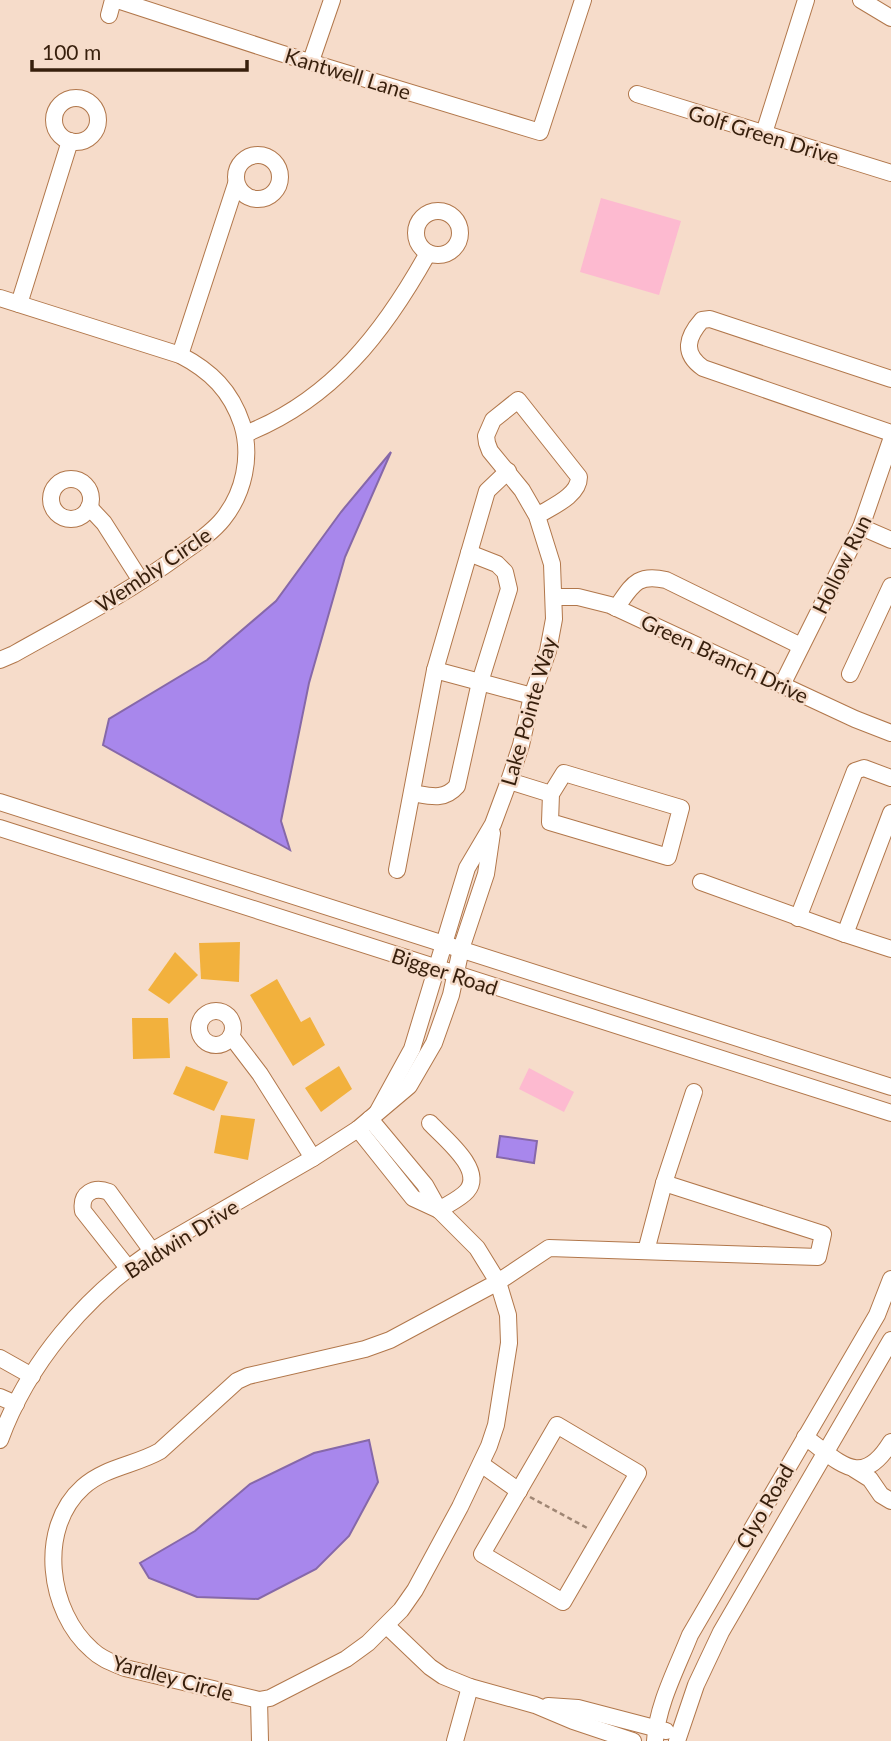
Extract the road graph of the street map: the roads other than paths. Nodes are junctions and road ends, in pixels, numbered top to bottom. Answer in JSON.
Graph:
{"nodes":[{"id":1,"x":332,"y":0,"type":"edge"},
{"id":2,"x":806,"y":0,"type":"edge"},
{"id":3,"x":861,"y":0,"type":"edge"},
{"id":4,"x":578,"y":2,"type":"edge"},
{"id":5,"x":113,"y":5,"type":"edge"},
{"id":6,"x":891,"y":18,"type":"edge"},
{"id":7,"x":311,"y":61,"type":"junction"},
{"id":8,"x":637,"y":94,"type":"dead end"},
{"id":9,"x":764,"y":132,"type":"junction"},
{"id":10,"x":70,"y":141,"type":"dead end"},
{"id":11,"x":891,"y":173,"type":"edge"},
{"id":12,"x":236,"y":184,"type":"dead end"},
{"id":13,"x":428,"y":253,"type":"dead end"},
{"id":14,"x":0,"y":298,"type":"edge"},
{"id":15,"x":19,"y":304,"type":"junction"},
{"id":16,"x":180,"y":355,"type":"junction"},
{"id":17,"x":891,"y":379,"type":"edge"},
{"id":18,"x":891,"y":433,"type":"edge"},
{"id":19,"x":245,"y":434,"type":"junction"},
{"id":20,"x":891,"y":440,"type":"edge"},
{"id":21,"x":508,"y":471,"type":"junction"},
{"id":22,"x":89,"y":507,"type":"dead end"},
{"id":23,"x":537,"y":516,"type":"junction"},
{"id":24,"x":861,"y":527,"type":"junction"},
{"id":25,"x":891,"y":540,"type":"edge"},
{"id":26,"x":469,"y":553,"type":"junction"},
{"id":27,"x":141,"y":581,"type":"junction"},
{"id":28,"x":891,"y":586,"type":"edge"},
{"id":29,"x":555,"y":597,"type":"junction"},
{"id":30,"x":616,"y":608,"type":"junction"},
{"id":31,"x":801,"y":646,"type":"junction"},
{"id":32,"x":0,"y":660,"type":"edge"},
{"id":33,"x":435,"y":670,"type":"junction"},
{"id":34,"x":850,"y":674,"type":"dead end"},
{"id":35,"x":480,"y":682,"type":"junction"},
{"id":36,"x":782,"y":685,"type":"junction"},
{"id":37,"x":532,"y":696,"type":"junction"},
{"id":38,"x":891,"y":733,"type":"edge"},
{"id":39,"x":891,"y":778,"type":"edge"},
{"id":40,"x":509,"y":781,"type":"junction"},
{"id":41,"x":412,"y":793,"type":"junction"},
{"id":42,"x":551,"y":794,"type":"junction"},
{"id":43,"x":0,"y":802,"type":"edge"},
{"id":44,"x":891,"y":813,"type":"edge"},
{"id":45,"x":493,"y":824,"type":"junction"},
{"id":46,"x":0,"y":828,"type":"edge"},
{"id":47,"x":397,"y":870,"type":"dead end"},
{"id":48,"x":701,"y":883,"type":"dead end"},
{"id":49,"x":798,"y":918,"type":"junction"},
{"id":50,"x":845,"y":934,"type":"junction"},
{"id":51,"x":444,"y":944,"type":"junction"},
{"id":52,"x":461,"y":949,"type":"junction"},
{"id":53,"x":891,"y":949,"type":"edge"},
{"id":54,"x":437,"y":968,"type":"junction"},
{"id":55,"x":455,"y":974,"type":"junction"},
{"id":56,"x":231,"y":1036,"type":"dead end"},
{"id":57,"x":891,"y":1087,"type":"edge"},
{"id":58,"x":694,"y":1092,"type":"dead end"},
{"id":59,"x":891,"y":1113,"type":"edge"},
{"id":60,"x":369,"y":1120,"type":"junction"},
{"id":61,"x":430,"y":1123,"type":"dead end"},
{"id":62,"x":313,"y":1158,"type":"junction"},
{"id":63,"x":664,"y":1183,"type":"junction"},
{"id":64,"x":439,"y":1210,"type":"junction"},
{"id":65,"x":152,"y":1251,"type":"junction"},
{"id":66,"x":646,"y":1251,"type":"junction"},
{"id":67,"x":128,"y":1268,"type":"junction"},
{"id":68,"x":891,"y":1279,"type":"edge"},
{"id":69,"x":498,"y":1282,"type":"junction"},
{"id":70,"x":891,"y":1340,"type":"edge"},
{"id":71,"x":0,"y":1358,"type":"edge"},
{"id":72,"x":32,"y":1376,"type":"junction"},
{"id":73,"x":0,"y":1397,"type":"edge"},
{"id":74,"x":16,"y":1404,"type":"junction"},
{"id":75,"x":804,"y":1437,"type":"junction"},
{"id":76,"x":0,"y":1440,"type":"edge"},
{"id":77,"x":890,"y":1445,"type":"edge"},
{"id":78,"x":826,"y":1452,"type":"junction"},
{"id":79,"x":481,"y":1464,"type":"junction"},
{"id":80,"x":854,"y":1469,"type":"junction"},
{"id":81,"x":519,"y":1490,"type":"junction"},
{"id":82,"x":891,"y":1501,"type":"edge"},
{"id":83,"x":387,"y":1626,"type":"junction"},
{"id":84,"x":470,"y":1687,"type":"junction"},
{"id":85,"x":259,"y":1700,"type":"junction"},
{"id":86,"x":535,"y":1705,"type":"junction"},
{"id":87,"x":655,"y":1735,"type":"edge"},
{"id":88,"x":678,"y":1737,"type":"edge"},
{"id":89,"x":260,"y":1741,"type":"edge"},
{"id":90,"x":455,"y":1741,"type":"edge"},
{"id":91,"x":633,"y":1741,"type":"edge"}],
"edges":[{"from":1,"to":7,"type":"street"},
{"from":2,"to":9,"type":"street"},
{"from":3,"to":6,"type":"street"},
{"from":4,"to":7,"type":"street","name":"Kantwell Lane"},
{"from":5,"to":7,"type":"street","name":"Kantwell Lane"},
{"from":8,"to":9,"type":"street","name":"Golf Green Drive"},
{"from":9,"to":11,"type":"street","name":"Golf Green Drive"},
{"from":10,"to":15,"type":"street"},
{"from":12,"to":16,"type":"street"},
{"from":13,"to":19,"type":"street"},
{"from":14,"to":15,"type":"street","name":"Wembly Circle"},
{"from":15,"to":16,"type":"street","name":"Wembly Circle"},
{"from":16,"to":19,"type":"street","name":"Wembly Circle"},
{"from":17,"to":18,"type":"street"},
{"from":19,"to":27,"type":"street","name":"Wembly Circle"},
{"from":20,"to":24,"type":"street","name":"Hollow Run"},
{"from":21,"to":23,"type":"street","name":"Lake Pointe Way"},
{"from":21,"to":23,"type":"street","name":"Lake Pointe Way"},
{"from":21,"to":26,"type":"street"},
{"from":22,"to":27,"type":"street"},
{"from":23,"to":29,"type":"street","name":"Lake Pointe Way"},
{"from":24,"to":25,"type":"street"},
{"from":24,"to":31,"type":"street","name":"Hollow Run"},
{"from":26,"to":33,"type":"street"},
{"from":26,"to":35,"type":"street"},
{"from":27,"to":32,"type":"street","name":"Wembly Circle"},
{"from":28,"to":34,"type":"street"},
{"from":29,"to":30,"type":"street","name":"Green Branch Drive"},
{"from":29,"to":37,"type":"street","name":"Lake Pointe Way"},
{"from":30,"to":31,"type":"street"},
{"from":30,"to":36,"type":"street","name":"Green Branch Drive"},
{"from":31,"to":36,"type":"street","name":"Hollow Run"},
{"from":33,"to":35,"type":"street"},
{"from":33,"to":41,"type":"street"},
{"from":35,"to":37,"type":"street"},
{"from":35,"to":41,"type":"street"},
{"from":36,"to":38,"type":"street","name":"Green Branch Drive"},
{"from":37,"to":40,"type":"street","name":"Lake Pointe Way"},
{"from":39,"to":49,"type":"street"},
{"from":40,"to":42,"type":"street"},
{"from":40,"to":45,"type":"street","name":"Lake Pointe Way"},
{"from":41,"to":47,"type":"street"},
{"from":42,"to":42,"type":"street"},
{"from":43,"to":51,"type":"street","name":"Bigger Road"},
{"from":44,"to":50,"type":"street"},
{"from":45,"to":51,"type":"street","name":"Lake Pointe Way"},
{"from":45,"to":52,"type":"street","name":"Lake Pointe Way"},
{"from":46,"to":54,"type":"street","name":"Bigger Road"},
{"from":48,"to":49,"type":"street"},
{"from":49,"to":50,"type":"street"},
{"from":50,"to":53,"type":"street"},
{"from":51,"to":52,"type":"street","name":"Bigger Road"},
{"from":51,"to":54,"type":"street","name":"Baldwin Drive"},
{"from":52,"to":55,"type":"street","name":"Lake Pointe Way"},
{"from":52,"to":57,"type":"street","name":"Bigger Road"},
{"from":54,"to":55,"type":"street","name":"Bigger Road"},
{"from":54,"to":60,"type":"street","name":"Baldwin Drive"},
{"from":55,"to":59,"type":"street","name":"Bigger Road"},
{"from":55,"to":60,"type":"street","name":"Baldwin Drive"},
{"from":56,"to":62,"type":"street"},
{"from":58,"to":63,"type":"street"},
{"from":60,"to":62,"type":"street","name":"Baldwin Drive"},
{"from":60,"to":64,"type":"street","name":"Yardley Circle"},
{"from":61,"to":64,"type":"street"},
{"from":62,"to":65,"type":"street","name":"Baldwin Drive"},
{"from":63,"to":66,"type":"street"},
{"from":63,"to":66,"type":"street"},
{"from":64,"to":69,"type":"street","name":"Yardley Circle"},
{"from":65,"to":67,"type":"street","name":"Baldwin Drive"},
{"from":65,"to":67,"type":"street"},
{"from":66,"to":69,"type":"street"},
{"from":67,"to":72,"type":"street","name":"Baldwin Drive"},
{"from":68,"to":75,"type":"street","name":"Clyo Road"},
{"from":69,"to":79,"type":"street","name":"Yardley Circle"},
{"from":69,"to":85,"type":"street","name":"Yardley Circle"},
{"from":70,"to":78,"type":"street","name":"Clyo Road"},
{"from":71,"to":72,"type":"street"},
{"from":72,"to":74,"type":"street","name":"Baldwin Drive"},
{"from":73,"to":74,"type":"street"},
{"from":74,"to":76,"type":"street","name":"Baldwin Drive"},
{"from":75,"to":78,"type":"street"},
{"from":75,"to":87,"type":"street","name":"Clyo Road"},
{"from":77,"to":80,"type":"street"},
{"from":78,"to":80,"type":"street"},
{"from":78,"to":88,"type":"street","name":"Clyo Road"},
{"from":79,"to":81,"type":"street"},
{"from":79,"to":83,"type":"street","name":"Yardley Circle"},
{"from":80,"to":82,"type":"street"},
{"from":81,"to":81,"type":"street"},
{"from":83,"to":84,"type":"street"},
{"from":83,"to":85,"type":"street","name":"Yardley Circle"},
{"from":84,"to":86,"type":"street"},
{"from":84,"to":90,"type":"street"},
{"from":85,"to":89,"type":"street"},
{"from":86,"to":87,"type":"street"},
{"from":86,"to":91,"type":"street"},
{"from":87,"to":88,"type":"street"}]}
